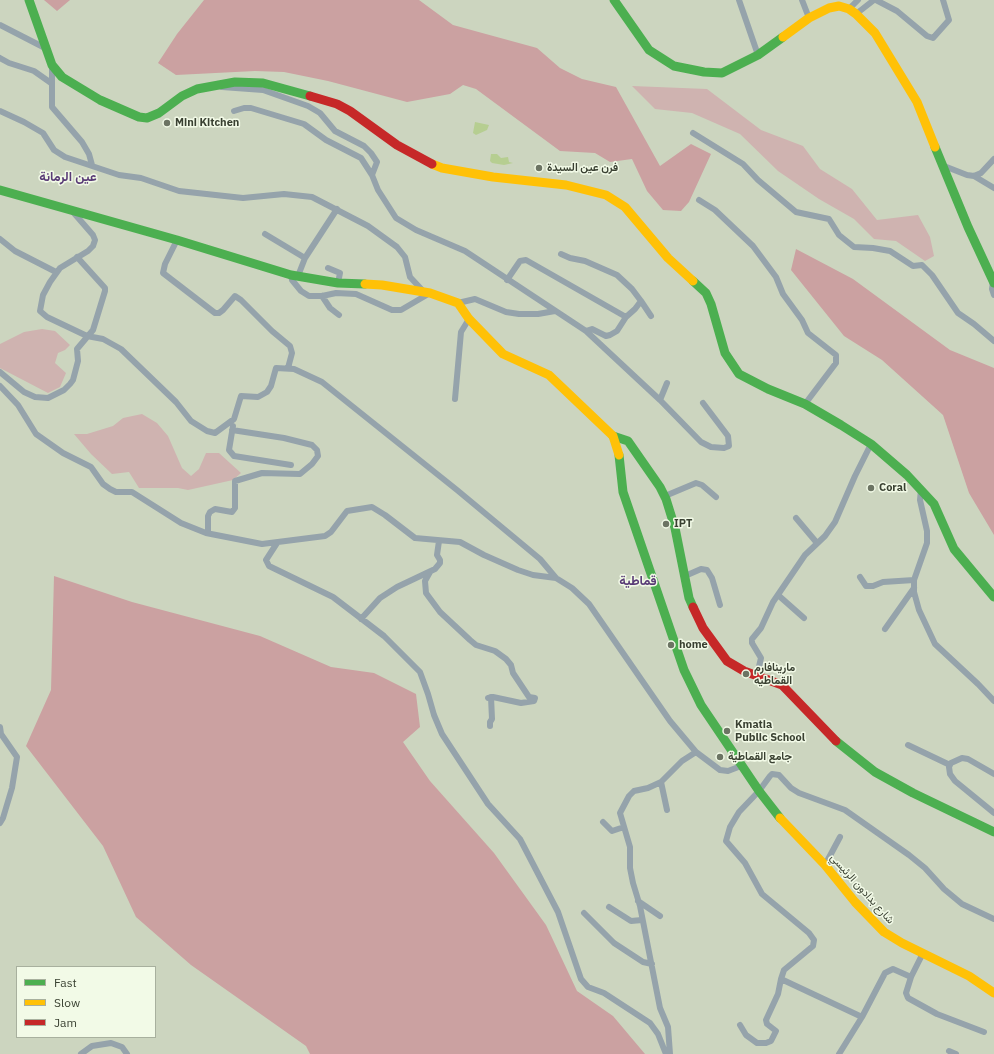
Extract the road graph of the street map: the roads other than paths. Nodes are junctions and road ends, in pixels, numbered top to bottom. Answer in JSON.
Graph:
{"nodes":[{"id":1,"x":29,"y":0,"type":"edge"},
{"id":2,"x":614,"y":0,"type":"edge"},
{"id":3,"x":739,"y":0,"type":"edge"},
{"id":4,"x":802,"y":0,"type":"edge"},
{"id":5,"x":858,"y":0,"type":"edge"},
{"id":6,"x":875,"y":0,"type":"edge"},
{"id":7,"x":943,"y":0,"type":"edge"},
{"id":8,"x":853,"y":12,"type":"junction"},
{"id":9,"x":809,"y":18,"type":"junction"},
{"id":10,"x":0,"y":25,"type":"edge"},
{"id":11,"x":45,"y":48,"type":"junction"},
{"id":12,"x":758,"y":55,"type":"junction"},
{"id":13,"x":0,"y":58,"type":"edge"},
{"id":14,"x":52,"y":65,"type":"junction"},
{"id":15,"x":51,"y":83,"type":"junction"},
{"id":16,"x":212,"y":86,"type":"junction"},
{"id":17,"x":0,"y":111,"type":"edge"},
{"id":18,"x":234,"y":111,"type":"dead end"},
{"id":19,"x":694,"y":133,"type":"dead end"},
{"id":20,"x":994,"y":159,"type":"edge"},
{"id":21,"x":92,"y":165,"type":"junction"},
{"id":22,"x":944,"y":166,"type":"junction"},
{"id":23,"x":372,"y":175,"type":"junction"},
{"id":24,"x":974,"y":176,"type":"junction"},
{"id":25,"x":994,"y":188,"type":"edge"},
{"id":26,"x":0,"y":190,"type":"edge"},
{"id":27,"x":699,"y":200,"type":"dead end"},
{"id":28,"x":337,"y":209,"type":"junction"},
{"id":29,"x":72,"y":211,"type":"junction"},
{"id":30,"x":265,"y":234,"type":"dead end"},
{"id":31,"x":0,"y":239,"type":"edge"},
{"id":32,"x":177,"y":240,"type":"junction"},
{"id":33,"x":561,"y":254,"type":"dead end"},
{"id":34,"x":77,"y":257,"type":"junction"},
{"id":35,"x":305,"y":258,"type":"junction"},
{"id":36,"x":328,"y":268,"type":"dead end"},
{"id":37,"x":56,"y":272,"type":"junction"},
{"id":38,"x":295,"y":276,"type":"junction"},
{"id":39,"x":507,"y":280,"type":"junction"},
{"id":40,"x":338,"y":282,"type":"junction"},
{"id":41,"x":994,"y":282,"type":"edge"},
{"id":42,"x":427,"y":293,"type":"junction"},
{"id":43,"x":994,"y":295,"type":"edge"},
{"id":44,"x":322,"y":296,"type":"junction"},
{"id":45,"x":641,"y":301,"type":"junction"},
{"id":46,"x":458,"y":303,"type":"junction"},
{"id":47,"x":555,"y":311,"type":"junction"},
{"id":48,"x":339,"y":315,"type":"dead end"},
{"id":49,"x":651,"y":316,"type":"dead end"},
{"id":50,"x":626,"y":317,"type":"junction"},
{"id":51,"x":469,"y":319,"type":"junction"},
{"id":52,"x":586,"y":331,"type":"junction"},
{"id":53,"x":86,"y":336,"type":"junction"},
{"id":54,"x":994,"y":341,"type":"edge"},
{"id":55,"x":288,"y":368,"type":"junction"},
{"id":56,"x":0,"y":372,"type":"edge"},
{"id":57,"x":667,"y":383,"type":"dead end"},
{"id":58,"x":0,"y":386,"type":"edge"},
{"id":59,"x":455,"y":399,"type":"dead end"},
{"id":60,"x":660,"y":400,"type":"junction"},
{"id":61,"x":703,"y":403,"type":"dead end"},
{"id":62,"x":805,"y":404,"type":"junction"},
{"id":63,"x":234,"y":419,"type":"junction"},
{"id":64,"x":232,"y":430,"type":"junction"},
{"id":65,"x":613,"y":436,"type":"junction"},
{"id":66,"x":871,"y":444,"type":"junction"},
{"id":67,"x":292,"y":465,"type":"dead end"},
{"id":68,"x":921,"y":489,"type":"junction"},
{"id":69,"x":665,"y":496,"type":"junction"},
{"id":70,"x":716,"y":497,"type":"dead end"},
{"id":71,"x":796,"y":518,"type":"dead end"},
{"id":72,"x":208,"y":533,"type":"junction"},
{"id":73,"x":439,"y":540,"type":"junction"},
{"id":74,"x":277,"y":543,"type":"junction"},
{"id":75,"x":817,"y":543,"type":"junction"},
{"id":76,"x":430,"y":572,"type":"junction"},
{"id":77,"x":685,"y":576,"type":"junction"},
{"id":78,"x":860,"y":577,"type":"dead end"},
{"id":79,"x":556,"y":578,"type":"junction"},
{"id":80,"x":914,"y":580,"type":"junction"},
{"id":81,"x":914,"y":588,"type":"junction"},
{"id":82,"x":778,"y":595,"type":"junction"},
{"id":83,"x":994,"y":597,"type":"edge"},
{"id":84,"x":720,"y":605,"type":"dead end"},
{"id":85,"x":804,"y":618,"type":"dead end"},
{"id":86,"x":361,"y":619,"type":"junction"},
{"id":87,"x":885,"y":629,"type":"dead end"},
{"id":88,"x":757,"y":675,"type":"junction"},
{"id":89,"x":994,"y":701,"type":"edge"},
{"id":90,"x":490,"y":726,"type":"dead end"},
{"id":91,"x":0,"y":727,"type":"edge"},
{"id":92,"x":908,"y":745,"type":"dead end"},
{"id":93,"x":696,"y":752,"type":"junction"},
{"id":94,"x":950,"y":765,"type":"junction"},
{"id":95,"x":741,"y":766,"type":"junction"},
{"id":96,"x":994,"y":774,"type":"edge"},
{"id":97,"x":661,"y":782,"type":"junction"},
{"id":98,"x":759,"y":791,"type":"junction"},
{"id":99,"x":668,"y":810,"type":"dead end"},
{"id":100,"x":994,"y":813,"type":"edge"},
{"id":101,"x":603,"y":822,"type":"dead end"},
{"id":102,"x":0,"y":823,"type":"edge"},
{"id":103,"x":624,"y":827,"type":"junction"},
{"id":104,"x":994,"y":832,"type":"edge"},
{"id":105,"x":840,"y":837,"type":"dead end"},
{"id":106,"x":825,"y":865,"type":"junction"},
{"id":107,"x":638,"y":901,"type":"junction"},
{"id":108,"x":608,"y":907,"type":"dead end"},
{"id":109,"x":584,"y":913,"type":"dead end"},
{"id":110,"x":660,"y":916,"type":"dead end"},
{"id":111,"x":994,"y":919,"type":"edge"},
{"id":112,"x":642,"y":920,"type":"junction"},
{"id":113,"x":923,"y":953,"type":"junction"},
{"id":114,"x":652,"y":964,"type":"junction"},
{"id":115,"x":911,"y":977,"type":"junction"},
{"id":116,"x":781,"y":979,"type":"junction"},
{"id":117,"x":994,"y":993,"type":"edge"},
{"id":118,"x":862,"y":1017,"type":"junction"},
{"id":119,"x":740,"y":1025,"type":"dead end"},
{"id":120,"x":984,"y":1032,"type":"dead end"},
{"id":121,"x":949,"y":1050,"type":"dead end"},
{"id":122,"x":81,"y":1054,"type":"edge"},
{"id":123,"x":127,"y":1054,"type":"edge"},
{"id":124,"x":666,"y":1054,"type":"edge"},
{"id":125,"x":670,"y":1054,"type":"edge"},
{"id":126,"x":839,"y":1054,"type":"edge"},
{"id":127,"x":956,"y":1054,"type":"edge"}],
"edges":[{"from":1,"to":11,"type":"main road"},
{"from":2,"to":12,"type":"main road"},
{"from":3,"to":12,"type":"street"},
{"from":4,"to":9,"type":"street"},
{"from":5,"to":8,"type":"street"},
{"from":6,"to":7,"type":"street"},
{"from":6,"to":8,"type":"street"},
{"from":8,"to":9,"type":"main road"},
{"from":8,"to":22,"type":"main road"},
{"from":9,"to":12,"type":"main road"},
{"from":10,"to":11,"type":"street"},
{"from":11,"to":14,"type":"main road"},
{"from":13,"to":15,"type":"street"},
{"from":14,"to":15,"type":"street"},
{"from":14,"to":16,"type":"main road"},
{"from":15,"to":21,"type":"street"},
{"from":16,"to":23,"type":"street"},
{"from":16,"to":62,"type":"main road"},
{"from":17,"to":21,"type":"street"},
{"from":18,"to":23,"type":"street"},
{"from":19,"to":54,"type":"street"},
{"from":20,"to":24,"type":"street"},
{"from":21,"to":28,"type":"street"},
{"from":22,"to":24,"type":"street"},
{"from":22,"to":41,"type":"main road"},
{"from":23,"to":39,"type":"street"},
{"from":24,"to":25,"type":"street"},
{"from":26,"to":29,"type":"main road"},
{"from":27,"to":62,"type":"street"},
{"from":28,"to":35,"type":"street"},
{"from":28,"to":42,"type":"street"},
{"from":29,"to":32,"type":"main road"},
{"from":29,"to":34,"type":"street"},
{"from":30,"to":35,"type":"street"},
{"from":31,"to":37,"type":"street"},
{"from":32,"to":38,"type":"main road"},
{"from":32,"to":55,"type":"street"},
{"from":33,"to":45,"type":"street"},
{"from":34,"to":37,"type":"street"},
{"from":34,"to":53,"type":"street"},
{"from":35,"to":38,"type":"street"},
{"from":36,"to":40,"type":"street"},
{"from":37,"to":53,"type":"street"},
{"from":38,"to":40,"type":"main road"},
{"from":38,"to":44,"type":"street"},
{"from":39,"to":47,"type":"street"},
{"from":39,"to":50,"type":"street"},
{"from":40,"to":42,"type":"main road"},
{"from":41,"to":43,"type":"street"},
{"from":42,"to":44,"type":"street"},
{"from":42,"to":46,"type":"main road"},
{"from":44,"to":48,"type":"street"},
{"from":45,"to":49,"type":"street"},
{"from":45,"to":50,"type":"street"},
{"from":46,"to":47,"type":"street"},
{"from":46,"to":51,"type":"main road"},
{"from":47,"to":52,"type":"street"},
{"from":50,"to":52,"type":"street"},
{"from":51,"to":59,"type":"street"},
{"from":51,"to":65,"type":"main road"},
{"from":52,"to":60,"type":"street"},
{"from":53,"to":56,"type":"street"},
{"from":53,"to":63,"type":"street"},
{"from":55,"to":63,"type":"street"},
{"from":55,"to":79,"type":"street"},
{"from":57,"to":60,"type":"street"},
{"from":58,"to":72,"type":"street"},
{"from":60,"to":61,"type":"street"},
{"from":62,"to":66,"type":"main road"},
{"from":63,"to":64,"type":"street"},
{"from":64,"to":67,"type":"street"},
{"from":64,"to":72,"type":"street"},
{"from":65,"to":69,"type":"main road"},
{"from":65,"to":95,"type":"main road","name":"شارع بدادون الرئيسي"},
{"from":66,"to":68,"type":"main road"},
{"from":66,"to":75,"type":"street"},
{"from":68,"to":80,"type":"street"},
{"from":68,"to":83,"type":"main road"},
{"from":69,"to":70,"type":"street"},
{"from":69,"to":77,"type":"main road"},
{"from":71,"to":75,"type":"street"},
{"from":72,"to":74,"type":"street"},
{"from":73,"to":74,"type":"street"},
{"from":73,"to":76,"type":"street"},
{"from":73,"to":79,"type":"street"},
{"from":74,"to":86,"type":"street"},
{"from":75,"to":82,"type":"street"},
{"from":76,"to":86,"type":"street"},
{"from":76,"to":90,"type":"street"},
{"from":77,"to":84,"type":"street"},
{"from":77,"to":88,"type":"main road"},
{"from":78,"to":80,"type":"street"},
{"from":79,"to":93,"type":"street"},
{"from":80,"to":81,"type":"street"},
{"from":81,"to":87,"type":"street"},
{"from":81,"to":89,"type":"street"},
{"from":82,"to":85,"type":"street"},
{"from":82,"to":88,"type":"street"},
{"from":86,"to":124,"type":"street"},
{"from":88,"to":104,"type":"main road"},
{"from":91,"to":102,"type":"street"},
{"from":92,"to":94,"type":"street"},
{"from":93,"to":95,"type":"street"},
{"from":93,"to":97,"type":"street"},
{"from":94,"to":96,"type":"street"},
{"from":94,"to":100,"type":"street"},
{"from":95,"to":98,"type":"main road","name":"شارع بدادون الرئيسي"},
{"from":97,"to":99,"type":"street"},
{"from":97,"to":103,"type":"street"},
{"from":98,"to":106,"type":"main road","name":"شارع بدادون الرئيسي"},
{"from":98,"to":111,"type":"street"},
{"from":98,"to":116,"type":"street"},
{"from":101,"to":103,"type":"street"},
{"from":103,"to":107,"type":"street"},
{"from":105,"to":106,"type":"street"},
{"from":106,"to":113,"type":"main road","name":"شارع بدادون الرئيسي"},
{"from":107,"to":110,"type":"street"},
{"from":107,"to":112,"type":"street"},
{"from":108,"to":112,"type":"street"},
{"from":109,"to":114,"type":"street"},
{"from":112,"to":114,"type":"street"},
{"from":113,"to":115,"type":"street"},
{"from":113,"to":117,"type":"main road","name":"شارع بدادون الرئيسي"},
{"from":114,"to":125,"type":"street"},
{"from":115,"to":118,"type":"street"},
{"from":115,"to":120,"type":"street"},
{"from":116,"to":118,"type":"street"},
{"from":116,"to":119,"type":"street"},
{"from":118,"to":126,"type":"street"},
{"from":121,"to":127,"type":"street"},
{"from":122,"to":123,"type":"street"}]}
